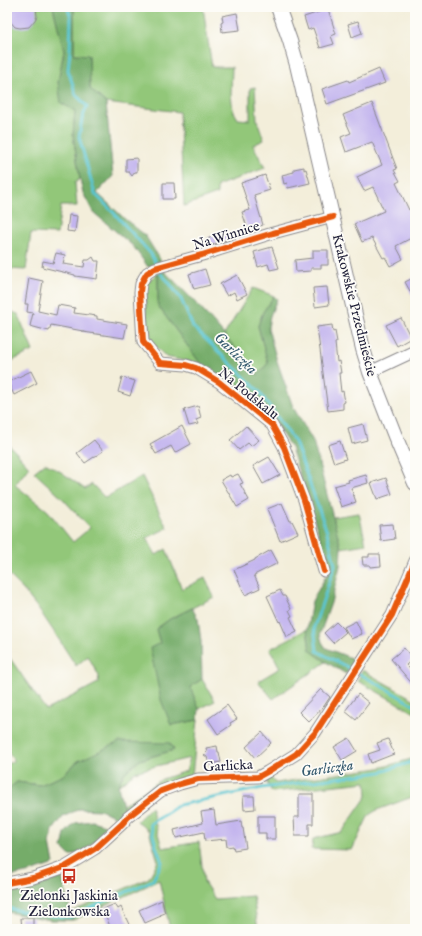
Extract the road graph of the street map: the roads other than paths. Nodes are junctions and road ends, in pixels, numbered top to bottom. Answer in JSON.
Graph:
{"nodes":[{"id":1,"x":278,"y":7,"type":"edge"},
{"id":2,"x":333,"y":217,"type":"junction"},
{"id":3,"x":140,"y":292,"type":"joint"},
{"id":4,"x":415,"y":351,"type":"edge"},
{"id":5,"x":370,"y":372,"type":"junction"},
{"id":6,"x":415,"y":483,"type":"edge"},
{"id":7,"x":415,"y":561,"type":"edge"},
{"id":8,"x":324,"y":571,"type":"dead end"},
{"id":9,"x":7,"y":883,"type":"edge"}],
"edges":[{"from":1,"to":2,"type":"main road","name":"Krakowskie Przedmieście"},
{"from":2,"to":3,"type":"street","name":"Na Winnice"},
{"from":2,"to":5,"type":"main road","name":"Krakowskie Przedmieście"},
{"from":3,"to":8,"type":"street","name":"Na Podskalu"},
{"from":4,"to":5,"type":"street"},
{"from":5,"to":6,"type":"main road","name":"Krakowskie Przedmieście"},
{"from":7,"to":9,"type":"street","name":"Garlicka"}]}
